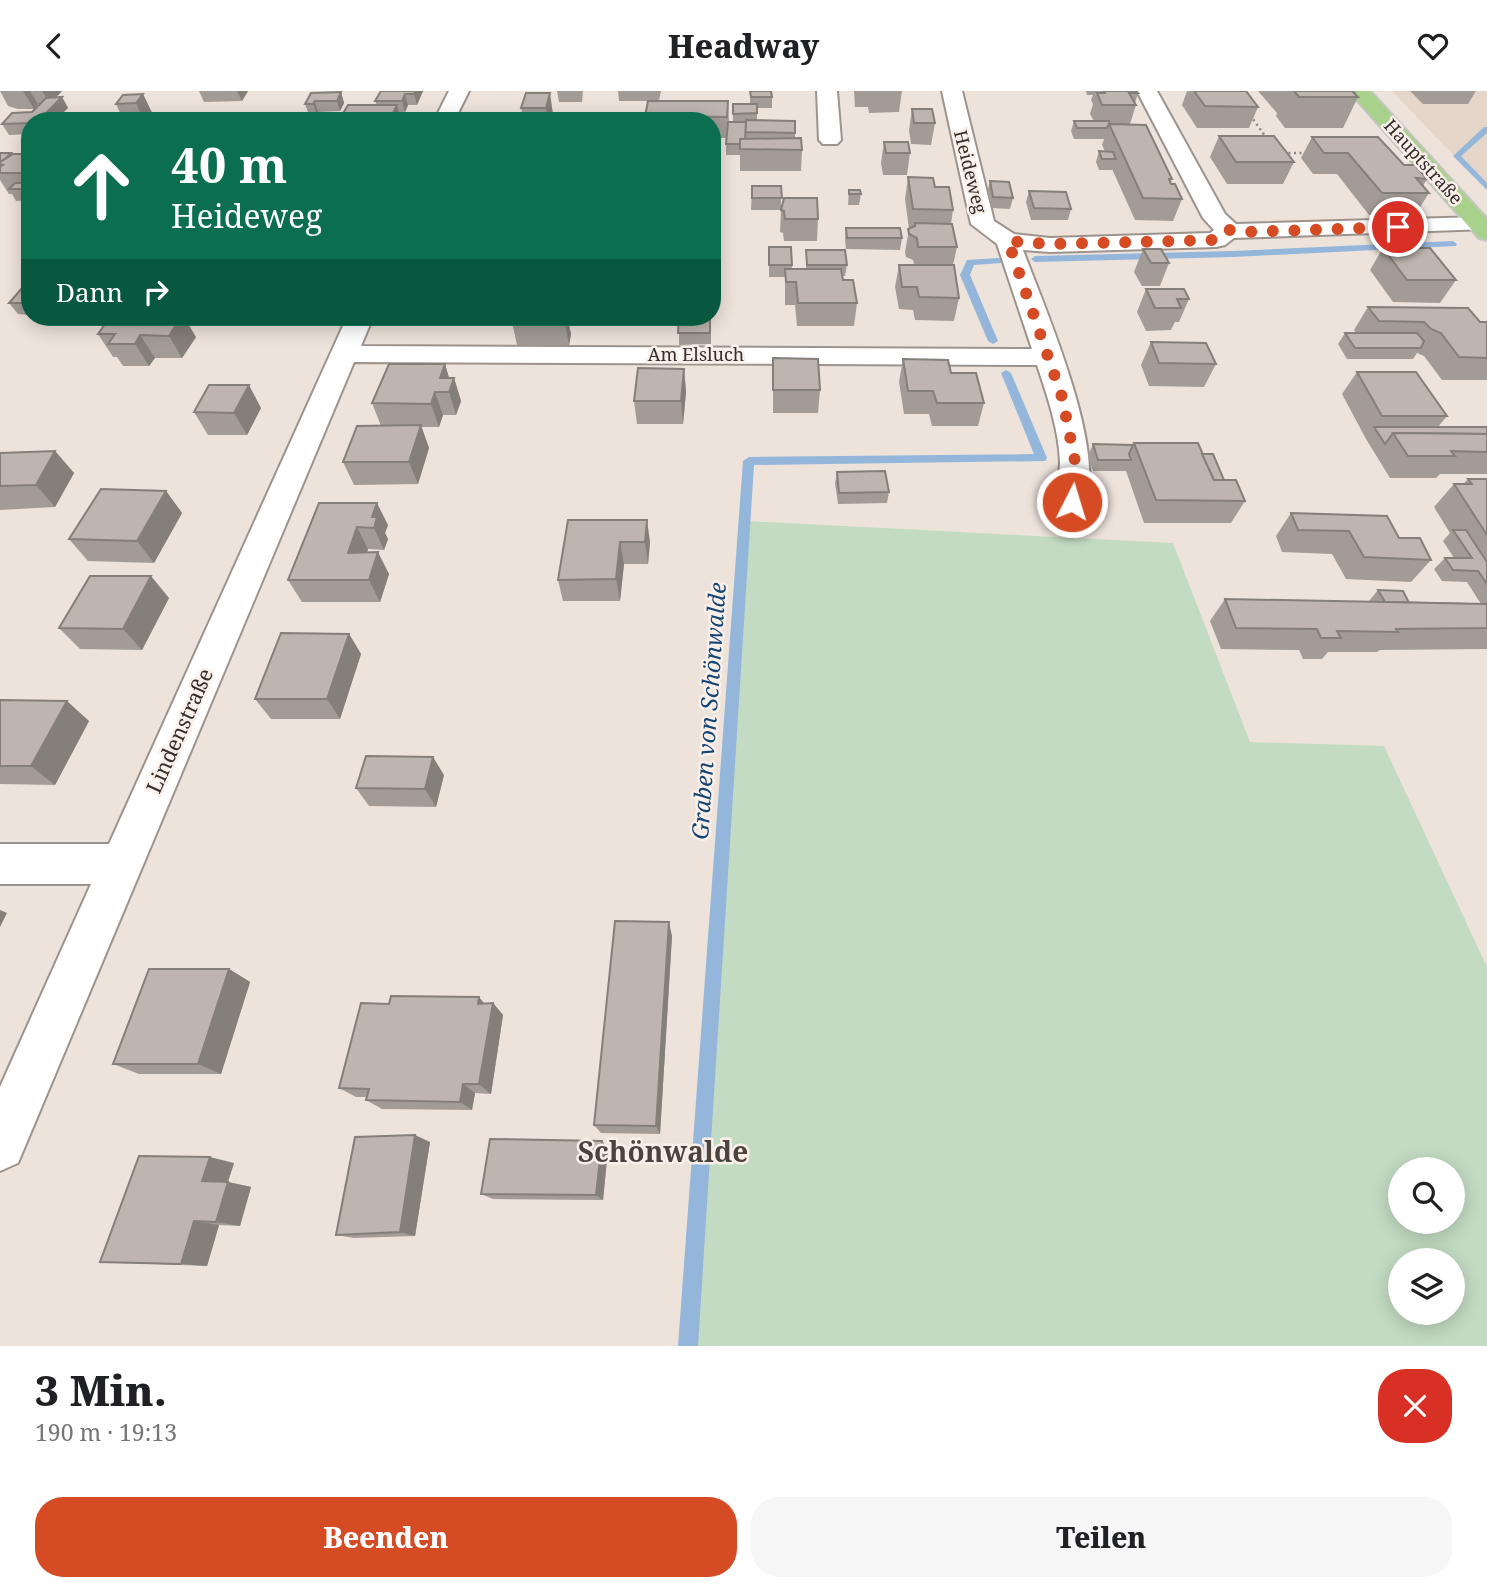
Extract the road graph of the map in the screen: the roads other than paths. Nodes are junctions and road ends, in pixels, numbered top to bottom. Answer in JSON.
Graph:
{"nodes":[{"id":1,"x":458,"y":91,"type":"edge"},
{"id":2,"x":827,"y":91,"type":"edge"},
{"id":3,"x":952,"y":91,"type":"edge"},
{"id":4,"x":1147,"y":91,"type":"edge"},
{"id":5,"x":1359,"y":91,"type":"edge"},
{"id":6,"x":448,"y":112,"type":"edge"},
{"id":7,"x":830,"y":140,"type":"dead end"},
{"id":8,"x":1483,"y":229,"type":"edge"},
{"id":9,"x":1229,"y":230,"type":"junction"},
{"id":10,"x":1008,"y":241,"type":"junction"},
{"id":11,"x":357,"y":326,"type":"edge"},
{"id":12,"x":346,"y":354,"type":"junction"},
{"id":13,"x":1047,"y":357,"type":"junction"},
{"id":14,"x":1072,"y":502,"type":"dead end"},
{"id":15,"x":0,"y":864,"type":"edge"},
{"id":16,"x":121,"y":864,"type":"junction"},
{"id":17,"x":0,"y":1145,"type":"edge"}],
"edges":[{"from":1,"to":6,"type":"street"},
{"from":2,"to":7,"type":"street"},
{"from":3,"to":10,"type":"street","name":"Heideweg"},
{"from":4,"to":9,"type":"street"},
{"from":5,"to":8,"type":"main road","name":"Hauptstraße"},
{"from":8,"to":9,"type":"street"},
{"from":9,"to":10,"type":"street"},
{"from":10,"to":13,"type":"street"},
{"from":11,"to":12,"type":"street","name":"Lindenstraße"},
{"from":12,"to":13,"type":"street","name":"Am Elsluch"},
{"from":12,"to":16,"type":"street","name":"Lindenstraße"},
{"from":13,"to":14,"type":"street"},
{"from":15,"to":16,"type":"street"},
{"from":16,"to":17,"type":"street","name":"Lindenstraße"}]}
